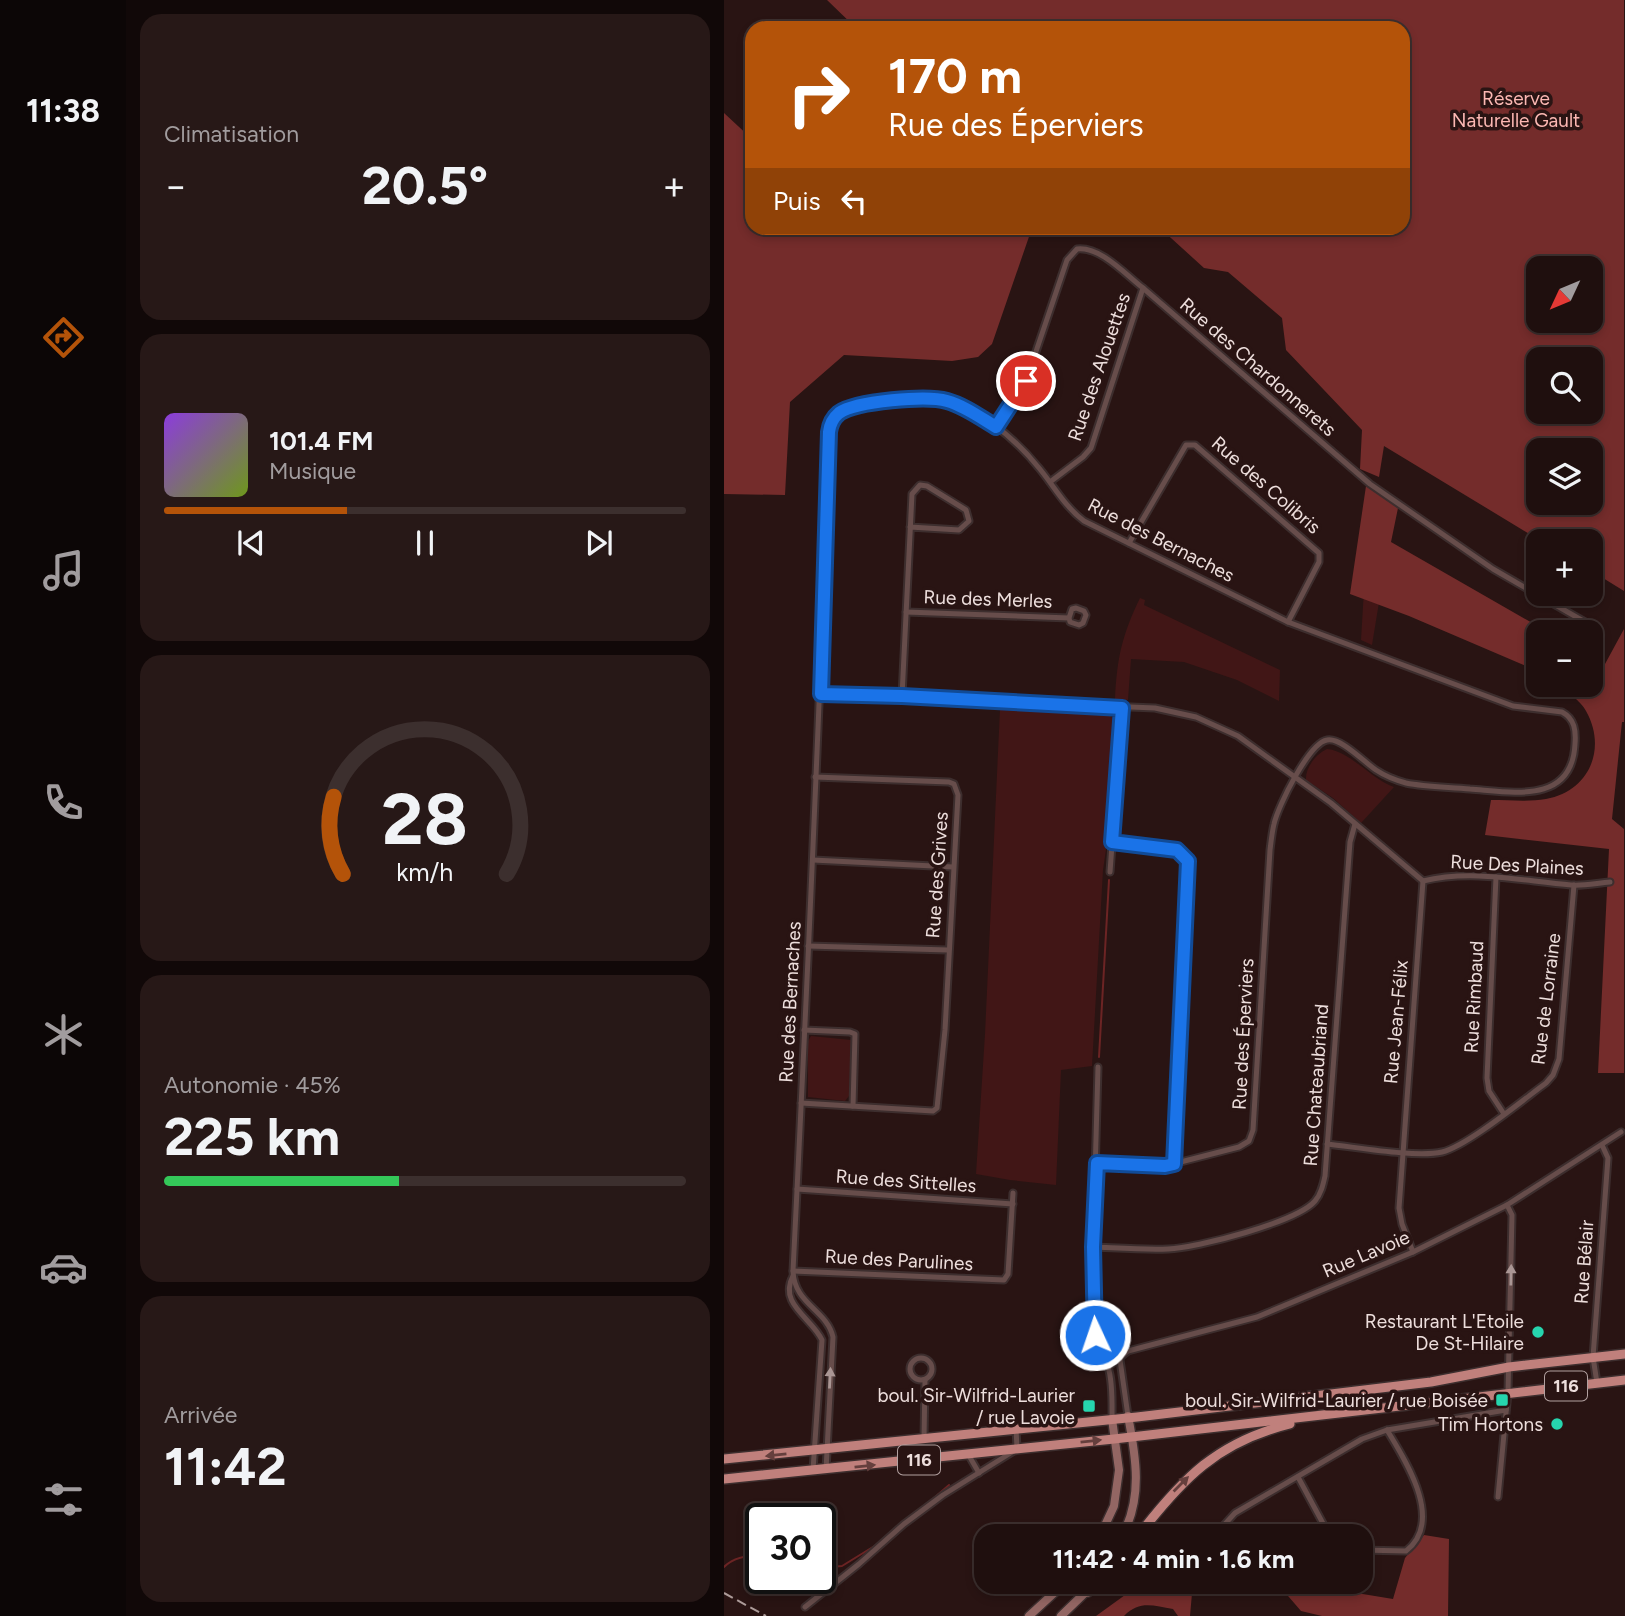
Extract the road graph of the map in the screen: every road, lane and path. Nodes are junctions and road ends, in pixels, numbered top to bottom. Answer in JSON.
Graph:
{"nodes":[{"id":1,"x":1143,"y":288,"type":"junction"},
{"id":2,"x":996,"y":427,"type":"junction"},
{"id":3,"x":1050,"y":482,"type":"junction"},
{"id":4,"x":911,"y":527,"type":"junction"},
{"id":5,"x":1129,"y":543,"type":"junction"},
{"id":6,"x":906,"y":612,"type":"junction"},
{"id":7,"x":1069,"y":618,"type":"dead end"},
{"id":8,"x":1581,"y":620,"type":"edge"},
{"id":9,"x":1289,"y":622,"type":"junction"},
{"id":10,"x":821,"y":694,"type":"junction"},
{"id":11,"x":902,"y":696,"type":"junction"},
{"id":12,"x":1122,"y":708,"type":"junction"},
{"id":13,"x":815,"y":777,"type":"junction"},
{"id":14,"x":1296,"y":778,"type":"junction"},
{"id":15,"x":1355,"y":824,"type":"junction"},
{"id":16,"x":1112,"y":842,"type":"junction"},
{"id":17,"x":813,"y":860,"type":"junction"},
{"id":18,"x":953,"y":867,"type":"junction"},
{"id":19,"x":1110,"y":873,"type":"dead end"},
{"id":20,"x":1496,"y":877,"type":"junction"},
{"id":21,"x":1423,"y":881,"type":"junction"},
{"id":22,"x":1610,"y":882,"type":"dead end"},
{"id":23,"x":1574,"y":885,"type":"junction"},
{"id":24,"x":808,"y":946,"type":"junction"},
{"id":25,"x":948,"y":950,"type":"junction"},
{"id":26,"x":804,"y":1030,"type":"junction"},
{"id":27,"x":1098,"y":1068,"type":"dead end"},
{"id":28,"x":801,"y":1104,"type":"junction"},
{"id":29,"x":853,"y":1106,"type":"junction"},
{"id":30,"x":1504,"y":1114,"type":"junction"},
{"id":31,"x":1621,"y":1132,"type":"dead end"},
{"id":32,"x":1327,"y":1144,"type":"junction"},
{"id":33,"x":1602,"y":1145,"type":"junction"},
{"id":34,"x":1401,"y":1152,"type":"junction"},
{"id":35,"x":1097,"y":1163,"type":"junction"},
{"id":36,"x":1174,"y":1164,"type":"junction"},
{"id":37,"x":797,"y":1189,"type":"junction"},
{"id":38,"x":1013,"y":1193,"type":"dead end"},
{"id":39,"x":1013,"y":1204,"type":"junction"},
{"id":40,"x":1507,"y":1205,"type":"junction"},
{"id":41,"x":1093,"y":1247,"type":"junction"},
{"id":42,"x":1413,"y":1251,"type":"junction"},
{"id":43,"x":793,"y":1273,"type":"junction"},
{"id":44,"x":1094,"y":1324,"type":"junction"},
{"id":45,"x":821,"y":1351,"type":"junction"},
{"id":46,"x":832,"y":1352,"type":"junction"},
{"id":47,"x":1625,"y":1353,"type":"edge"},
{"id":48,"x":1117,"y":1357,"type":"junction"},
{"id":49,"x":1593,"y":1357,"type":"junction"},
{"id":50,"x":1108,"y":1367,"type":"junction"},
{"id":51,"x":1509,"y":1367,"type":"junction"},
{"id":52,"x":925,"y":1380,"type":"junction"},
{"id":53,"x":1625,"y":1380,"type":"edge"},
{"id":54,"x":1597,"y":1383,"type":"junction"},
{"id":55,"x":1508,"y":1392,"type":"junction"},
{"id":56,"x":1506,"y":1410,"type":"junction"},
{"id":57,"x":1326,"y":1415,"type":"junction"},
{"id":58,"x":1128,"y":1416,"type":"junction"},
{"id":59,"x":1111,"y":1419,"type":"junction"},
{"id":60,"x":1016,"y":1428,"type":"junction"},
{"id":61,"x":1387,"y":1430,"type":"junction"},
{"id":62,"x":1132,"y":1436,"type":"junction"},
{"id":63,"x":924,"y":1438,"type":"junction"},
{"id":64,"x":1114,"y":1439,"type":"junction"},
{"id":65,"x":1017,"y":1449,"type":"junction"},
{"id":66,"x":826,"y":1450,"type":"junction"},
{"id":67,"x":815,"y":1451,"type":"junction"},
{"id":68,"x":968,"y":1454,"type":"junction"},
{"id":69,"x":724,"y":1459,"type":"edge"},
{"id":70,"x":826,"y":1470,"type":"junction"},
{"id":71,"x":813,"y":1472,"type":"junction"},
{"id":72,"x":979,"y":1473,"type":"junction"},
{"id":73,"x":1298,"y":1477,"type":"junction"},
{"id":74,"x":724,"y":1479,"type":"edge"},
{"id":75,"x":1498,"y":1497,"type":"dead end"},
{"id":76,"x":1106,"y":1524,"type":"edge"},
{"id":77,"x":1128,"y":1524,"type":"edge"},
{"id":78,"x":1148,"y":1524,"type":"edge"},
{"id":79,"x":1225,"y":1524,"type":"edge"},
{"id":80,"x":1323,"y":1524,"type":"edge"},
{"id":81,"x":1373,"y":1550,"type":"edge"},
{"id":82,"x":1053,"y":1594,"type":"edge"},
{"id":83,"x":1086,"y":1594,"type":"edge"},
{"id":84,"x":805,"y":1607,"type":"dead end"},
{"id":85,"x":1029,"y":1616,"type":"edge"},
{"id":86,"x":1061,"y":1616,"type":"edge"}],
"edges":[{"from":1,"to":2,"type":"street","name":"Rue des Chardonnerets"},
{"from":1,"to":3,"type":"street","name":"Rue des Alouettes"},
{"from":1,"to":8,"type":"street","name":"Rue des Chardonnerets"},
{"from":2,"to":3,"type":"street","name":"Rue des Bernaches"},
{"from":2,"to":10,"type":"street","name":"Rue des Bernaches"},
{"from":3,"to":5,"type":"street","name":"Rue des Bernaches"},
{"from":4,"to":4,"type":"street"},
{"from":4,"to":6,"type":"street"},
{"from":5,"to":9,"type":"street","name":"Rue des Bernaches"},
{"from":5,"to":9,"type":"street","name":"Rue des Colibris"},
{"from":6,"to":7,"type":"street","name":"Rue des Merles"},
{"from":6,"to":11,"type":"street"},
{"from":9,"to":14,"type":"street","name":"Rue des Bernaches"},
{"from":10,"to":11,"type":"street"},
{"from":10,"to":13,"type":"street","name":"Rue des Bernaches"},
{"from":11,"to":12,"type":"street"},
{"from":12,"to":14,"type":"street"},
{"from":12,"to":16,"type":"street"},
{"from":13,"to":17,"type":"street","name":"Rue des Bernaches"},
{"from":13,"to":18,"type":"street","name":"Rue des Grives"},
{"from":14,"to":15,"type":"street"},
{"from":14,"to":36,"type":"street","name":"Rue des Éperviers"},
{"from":15,"to":21,"type":"street"},
{"from":15,"to":32,"type":"street","name":"Rue Chateaubriand"},
{"from":16,"to":19,"type":"street"},
{"from":16,"to":36,"type":"street"},
{"from":17,"to":18,"type":"street"},
{"from":17,"to":24,"type":"street","name":"Rue des Bernaches"},
{"from":18,"to":25,"type":"street","name":"Rue des Grives"},
{"from":20,"to":21,"type":"street","name":"Rue Des Plaines"},
{"from":20,"to":23,"type":"street","name":"Rue Des Plaines"},
{"from":20,"to":30,"type":"street","name":"Rue Rimbaud"},
{"from":21,"to":34,"type":"street","name":"Rue Jean-Félix"},
{"from":22,"to":23,"type":"street","name":"Rue Des Plaines"},
{"from":23,"to":30,"type":"street","name":"Rue de Lorraine"},
{"from":24,"to":25,"type":"street"},
{"from":24,"to":26,"type":"street","name":"Rue des Bernaches"},
{"from":25,"to":29,"type":"street","name":"Rue des Grives"},
{"from":26,"to":28,"type":"street","name":"Rue des Bernaches"},
{"from":26,"to":29,"type":"street"},
{"from":27,"to":35,"type":"street"},
{"from":28,"to":29,"type":"street"},
{"from":28,"to":37,"type":"street","name":"Rue des Bernaches"},
{"from":30,"to":34,"type":"street","name":"Rue de Lorraine"},
{"from":31,"to":33,"type":"street","name":"Rue Lavoie"},
{"from":32,"to":34,"type":"street","name":"Rue de Lorraine"},
{"from":32,"to":41,"type":"street","name":"Rue Chateaubriand"},
{"from":33,"to":40,"type":"street","name":"Rue Lavoie"},
{"from":33,"to":49,"type":"street","name":"Rue Bélair"},
{"from":34,"to":42,"type":"street","name":"Rue Jean-Félix"},
{"from":35,"to":36,"type":"street","name":"Rue des Éperviers"},
{"from":35,"to":41,"type":"street"},
{"from":37,"to":39,"type":"street","name":"Rue des Sittelles"},
{"from":37,"to":43,"type":"street","name":"Rue des Bernaches"},
{"from":38,"to":39,"type":"street"},
{"from":39,"to":43,"type":"street","name":"Rue des Parulines"},
{"from":40,"to":42,"type":"street","name":"Rue Lavoie"},
{"from":51,"to":40,"type":"street","one_way":true},
{"from":41,"to":44,"type":"street"},
{"from":42,"to":48,"type":"street","name":"Rue Lavoie"},
{"from":43,"to":45,"type":"street","name":"Rue des Bernaches"},
{"from":43,"to":46,"type":"street"},
{"from":44,"to":48,"type":"street"},
{"from":44,"to":50,"type":"street"},
{"from":45,"to":46,"type":"street"},
{"from":45,"to":67,"type":"street","name":"Rue des Bernaches"},
{"from":66,"to":46,"type":"street","one_way":true},
{"from":47,"to":49,"type":"main road","number":"116"},
{"from":48,"to":50,"type":"street","name":"Rue Lavoie"},
{"from":48,"to":58,"type":"street"},
{"from":49,"to":51,"type":"main road","number":"116"},
{"from":49,"to":54,"type":"street","name":"Rue Bélair"},
{"from":50,"to":59,"type":"street"},
{"from":51,"to":55,"type":"street"},
{"from":51,"to":58,"type":"main road","number":"116"},
{"from":52,"to":52,"type":"street"},
{"from":52,"to":63,"type":"street"},
{"from":53,"to":54,"type":"main road","number":"116"},
{"from":54,"to":55,"type":"main road","number":"116"},
{"from":55,"to":56,"type":"street"},
{"from":55,"to":57,"type":"main road","number":"116"},
{"from":56,"to":61,"type":"street"},
{"from":56,"to":75,"type":"street"},
{"from":57,"to":62,"type":"main road","number":"116"},
{"from":78,"to":57,"type":"main road","one_way":true},
{"from":58,"to":59,"type":"main road","number":"116"},
{"from":58,"to":62,"type":"street"},
{"from":59,"to":60,"type":"main road","number":"116"},
{"from":59,"to":64,"type":"street"},
{"from":60,"to":63,"type":"main road","number":"116"},
{"from":60,"to":65,"type":"street"},
{"from":61,"to":73,"type":"street"},
{"from":61,"to":81,"type":"street"},
{"from":62,"to":64,"type":"main road","number":"116"},
{"from":62,"to":77,"type":"street"},
{"from":63,"to":66,"type":"main road","number":"116"},
{"from":65,"to":64,"type":"main road","number":"116","one_way":true},
{"from":64,"to":76,"type":"street"},
{"from":65,"to":68,"type":"main road","number":"116"},
{"from":65,"to":72,"type":"street"},
{"from":66,"to":67,"type":"main road","number":"116"},
{"from":66,"to":70,"type":"street"},
{"from":67,"to":69,"type":"main road","number":"116","one_way":true},
{"from":67,"to":71,"type":"street","name":"Rue des Bernaches"},
{"from":70,"to":68,"type":"main road","number":"116","one_way":true},
{"from":68,"to":72,"type":"street"},
{"from":70,"to":71,"type":"main road","number":"116"},
{"from":71,"to":74,"type":"main road","number":"116"},
{"from":72,"to":84,"type":"street"},
{"from":73,"to":79,"type":"street"},
{"from":73,"to":80,"type":"street"},
{"from":82,"to":85,"type":"street"},
{"from":83,"to":86,"type":"street"}]}
